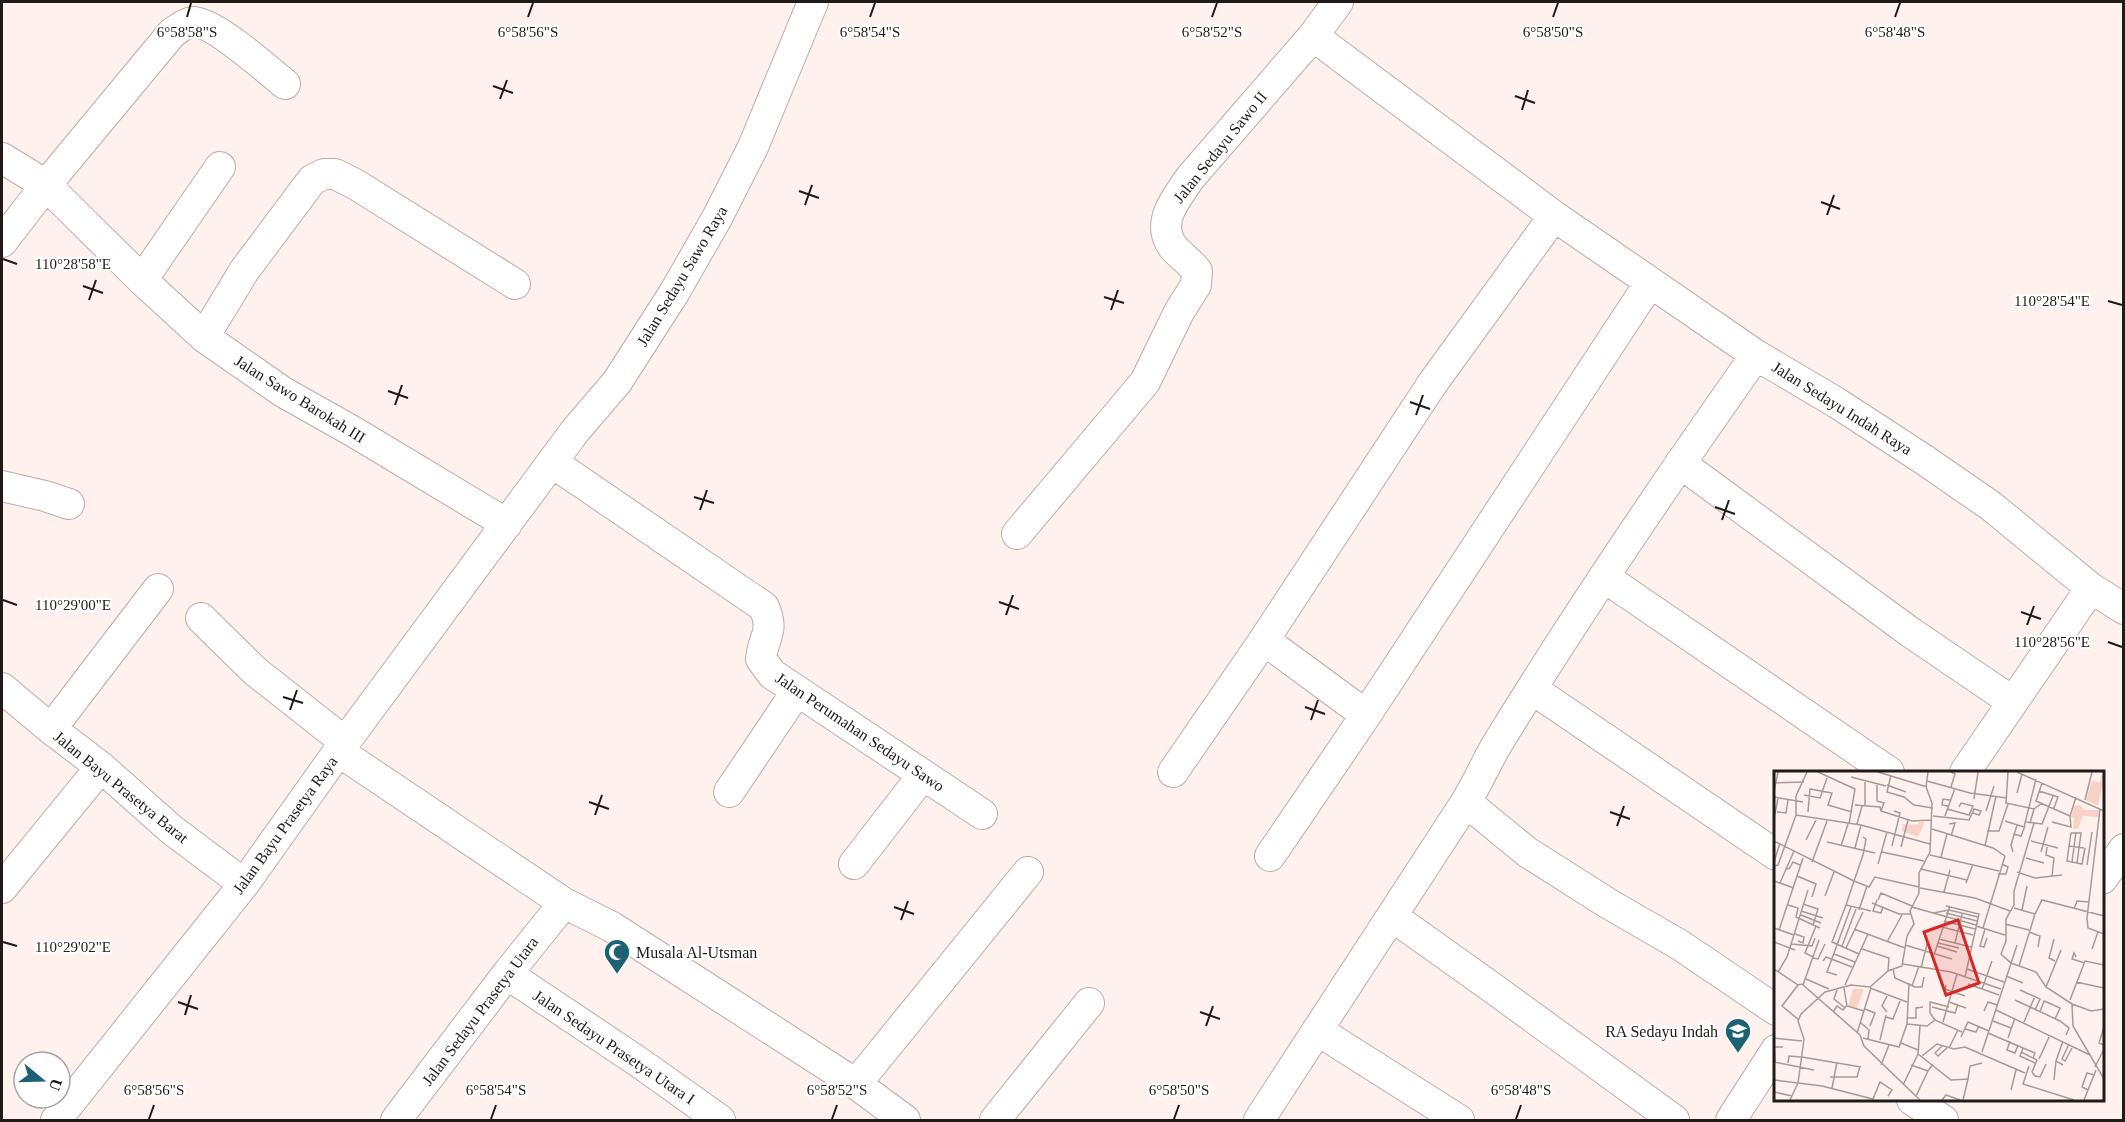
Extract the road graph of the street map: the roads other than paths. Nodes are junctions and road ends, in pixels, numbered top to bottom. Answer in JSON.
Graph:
{"nodes":[{"id":1,"x":813,"y":2,"type":"edge"},
{"id":2,"x":1338,"y":2,"type":"edge"},
{"id":3,"x":1313,"y":36,"type":"junction"},
{"id":4,"x":285,"y":84,"type":"dead end"},
{"id":5,"x":2,"y":158,"type":"edge"},
{"id":6,"x":220,"y":168,"type":"dead end"},
{"id":7,"x":46,"y":185,"type":"junction"},
{"id":8,"x":1554,"y":216,"type":"junction"},
{"id":9,"x":2,"y":242,"type":"edge"},
{"id":10,"x":142,"y":280,"type":"junction"},
{"id":11,"x":515,"y":284,"type":"dead end"},
{"id":12,"x":1649,"y":284,"type":"junction"},
{"id":13,"x":204,"y":337,"type":"junction"},
{"id":14,"x":1756,"y":355,"type":"junction"},
{"id":15,"x":554,"y":463,"type":"junction"},
{"id":16,"x":1680,"y":463,"type":"junction"},
{"id":17,"x":2,"y":486,"type":"edge"},
{"id":18,"x":69,"y":504,"type":"dead end"},
{"id":19,"x":507,"y":524,"type":"junction"},
{"id":20,"x":1017,"y":534,"type":"dead end"},
{"id":21,"x":1604,"y":577,"type":"junction"},
{"id":22,"x":2091,"y":588,"type":"junction"},
{"id":23,"x":158,"y":589,"type":"dead end"},
{"id":24,"x":2124,"y":609,"type":"edge"},
{"id":25,"x":201,"y":618,"type":"dead end"},
{"id":26,"x":1264,"y":640,"type":"junction"},
{"id":27,"x":2,"y":688,"type":"edge"},
{"id":28,"x":1532,"y":690,"type":"junction"},
{"id":29,"x":797,"y":692,"type":"junction"},
{"id":30,"x":2013,"y":702,"type":"junction"},
{"id":31,"x":1366,"y":715,"type":"junction"},
{"id":32,"x":51,"y":729,"type":"junction"},
{"id":33,"x":341,"y":747,"type":"junction"},
{"id":34,"x":100,"y":767,"type":"junction"},
{"id":35,"x":1888,"y":771,"type":"edge"},
{"id":36,"x":1966,"y":771,"type":"edge"},
{"id":37,"x":1173,"y":772,"type":"dead end"},
{"id":38,"x":923,"y":775,"type":"junction"},
{"id":39,"x":729,"y":792,"type":"dead end"},
{"id":40,"x":1466,"y":802,"type":"junction"},
{"id":41,"x":982,"y":814,"type":"dead end"},
{"id":42,"x":2124,"y":849,"type":"edge"},
{"id":43,"x":1774,"y":854,"type":"edge"},
{"id":44,"x":1270,"y":856,"type":"dead end"},
{"id":45,"x":854,"y":864,"type":"dead end"},
{"id":46,"x":1028,"y":872,"type":"dead end"},
{"id":47,"x":2104,"y":878,"type":"edge"},
{"id":48,"x":244,"y":884,"type":"junction"},
{"id":49,"x":2,"y":888,"type":"edge"},
{"id":50,"x":564,"y":903,"type":"junction"},
{"id":51,"x":1393,"y":917,"type":"junction"},
{"id":52,"x":507,"y":974,"type":"junction"},
{"id":53,"x":1089,"y":1003,"type":"dead end"},
{"id":54,"x":1774,"y":1009,"type":"edge"},
{"id":55,"x":1317,"y":1030,"type":"junction"},
{"id":56,"x":1774,"y":1053,"type":"edge"},
{"id":57,"x":856,"y":1084,"type":"junction"},
{"id":58,"x":1914,"y":1101,"type":"edge"},
{"id":59,"x":1940,"y":1114,"type":"edge"},
{"id":60,"x":56,"y":1120,"type":"edge"},
{"id":61,"x":396,"y":1120,"type":"edge"},
{"id":62,"x":720,"y":1120,"type":"edge"},
{"id":63,"x":905,"y":1120,"type":"edge"},
{"id":64,"x":995,"y":1120,"type":"edge"},
{"id":65,"x":1258,"y":1120,"type":"edge"},
{"id":66,"x":1459,"y":1120,"type":"edge"},
{"id":67,"x":1674,"y":1120,"type":"edge"},
{"id":68,"x":1731,"y":1120,"type":"edge"}],
"edges":[{"from":1,"to":15,"type":"street","name":"Jalan Sedayu Sawo Raya"},
{"from":2,"to":3,"type":"street","name":"Jalan Sedayu Sawo II"},
{"from":3,"to":8,"type":"street","name":"Jalan Sedayu Indah Raya"},
{"from":3,"to":20,"type":"street","name":"Jalan Sedayu Sawo II"},
{"from":4,"to":7,"type":"street"},
{"from":5,"to":7,"type":"street","name":"Jalan Sawo Barokah III"},
{"from":6,"to":10,"type":"street"},
{"from":7,"to":9,"type":"street"},
{"from":7,"to":10,"type":"street","name":"Jalan Sawo Barokah III"},
{"from":8,"to":12,"type":"street","name":"Jalan Sedayu Indah Raya"},
{"from":8,"to":26,"type":"street"},
{"from":10,"to":13,"type":"street","name":"Jalan Sawo Barokah III"},
{"from":11,"to":13,"type":"street"},
{"from":12,"to":14,"type":"street","name":"Jalan Sedayu Indah Raya"},
{"from":12,"to":31,"type":"street"},
{"from":13,"to":19,"type":"street","name":"Jalan Sawo Barokah III"},
{"from":14,"to":16,"type":"street"},
{"from":14,"to":22,"type":"street","name":"Jalan Sedayu Indah Raya"},
{"from":15,"to":19,"type":"street","name":"Jalan Sedayu Sawo Raya"},
{"from":15,"to":29,"type":"street","name":"Jalan Perumahan Sedayu Sawo"},
{"from":16,"to":21,"type":"street"},
{"from":16,"to":30,"type":"street"},
{"from":17,"to":18,"type":"street"},
{"from":19,"to":33,"type":"street","name":"Jalan Bayu Prasetya Raya"},
{"from":21,"to":28,"type":"street"},
{"from":21,"to":35,"type":"street"},
{"from":22,"to":24,"type":"street","name":"Jalan Sedayu Indah Raya"},
{"from":22,"to":30,"type":"street"},
{"from":23,"to":32,"type":"street"},
{"from":25,"to":33,"type":"street"},
{"from":26,"to":31,"type":"street"},
{"from":26,"to":37,"type":"street"},
{"from":27,"to":32,"type":"street","name":"Jalan Bayu Prasetya Barat"},
{"from":28,"to":40,"type":"street"},
{"from":28,"to":43,"type":"street"},
{"from":29,"to":38,"type":"street","name":"Jalan Perumahan Sedayu Sawo"},
{"from":29,"to":39,"type":"street"},
{"from":30,"to":36,"type":"street"},
{"from":31,"to":44,"type":"street"},
{"from":32,"to":34,"type":"street","name":"Jalan Bayu Prasetya Barat"},
{"from":33,"to":48,"type":"street","name":"Jalan Bayu Prasetya Raya"},
{"from":33,"to":50,"type":"street"},
{"from":34,"to":48,"type":"street","name":"Jalan Bayu Prasetya Barat"},
{"from":34,"to":49,"type":"street"},
{"from":38,"to":41,"type":"street","name":"Jalan Perumahan Sedayu Sawo"},
{"from":38,"to":45,"type":"street"},
{"from":40,"to":51,"type":"street"},
{"from":40,"to":54,"type":"street"},
{"from":42,"to":47,"type":"street"},
{"from":46,"to":57,"type":"street"},
{"from":48,"to":60,"type":"street","name":"Jalan Bayu Prasetya Raya"},
{"from":50,"to":52,"type":"street","name":"Jalan Sedayu Prasetya Utara"},
{"from":50,"to":57,"type":"street"},
{"from":51,"to":55,"type":"street"},
{"from":51,"to":67,"type":"street"},
{"from":52,"to":61,"type":"street","name":"Jalan Sedayu Prasetya Utara"},
{"from":52,"to":62,"type":"street","name":"Jalan Sedayu Prasetya Utara I"},
{"from":53,"to":64,"type":"street"},
{"from":55,"to":65,"type":"street"},
{"from":55,"to":66,"type":"street"},
{"from":56,"to":68,"type":"street"},
{"from":57,"to":63,"type":"street"},
{"from":58,"to":59,"type":"street"}]}
